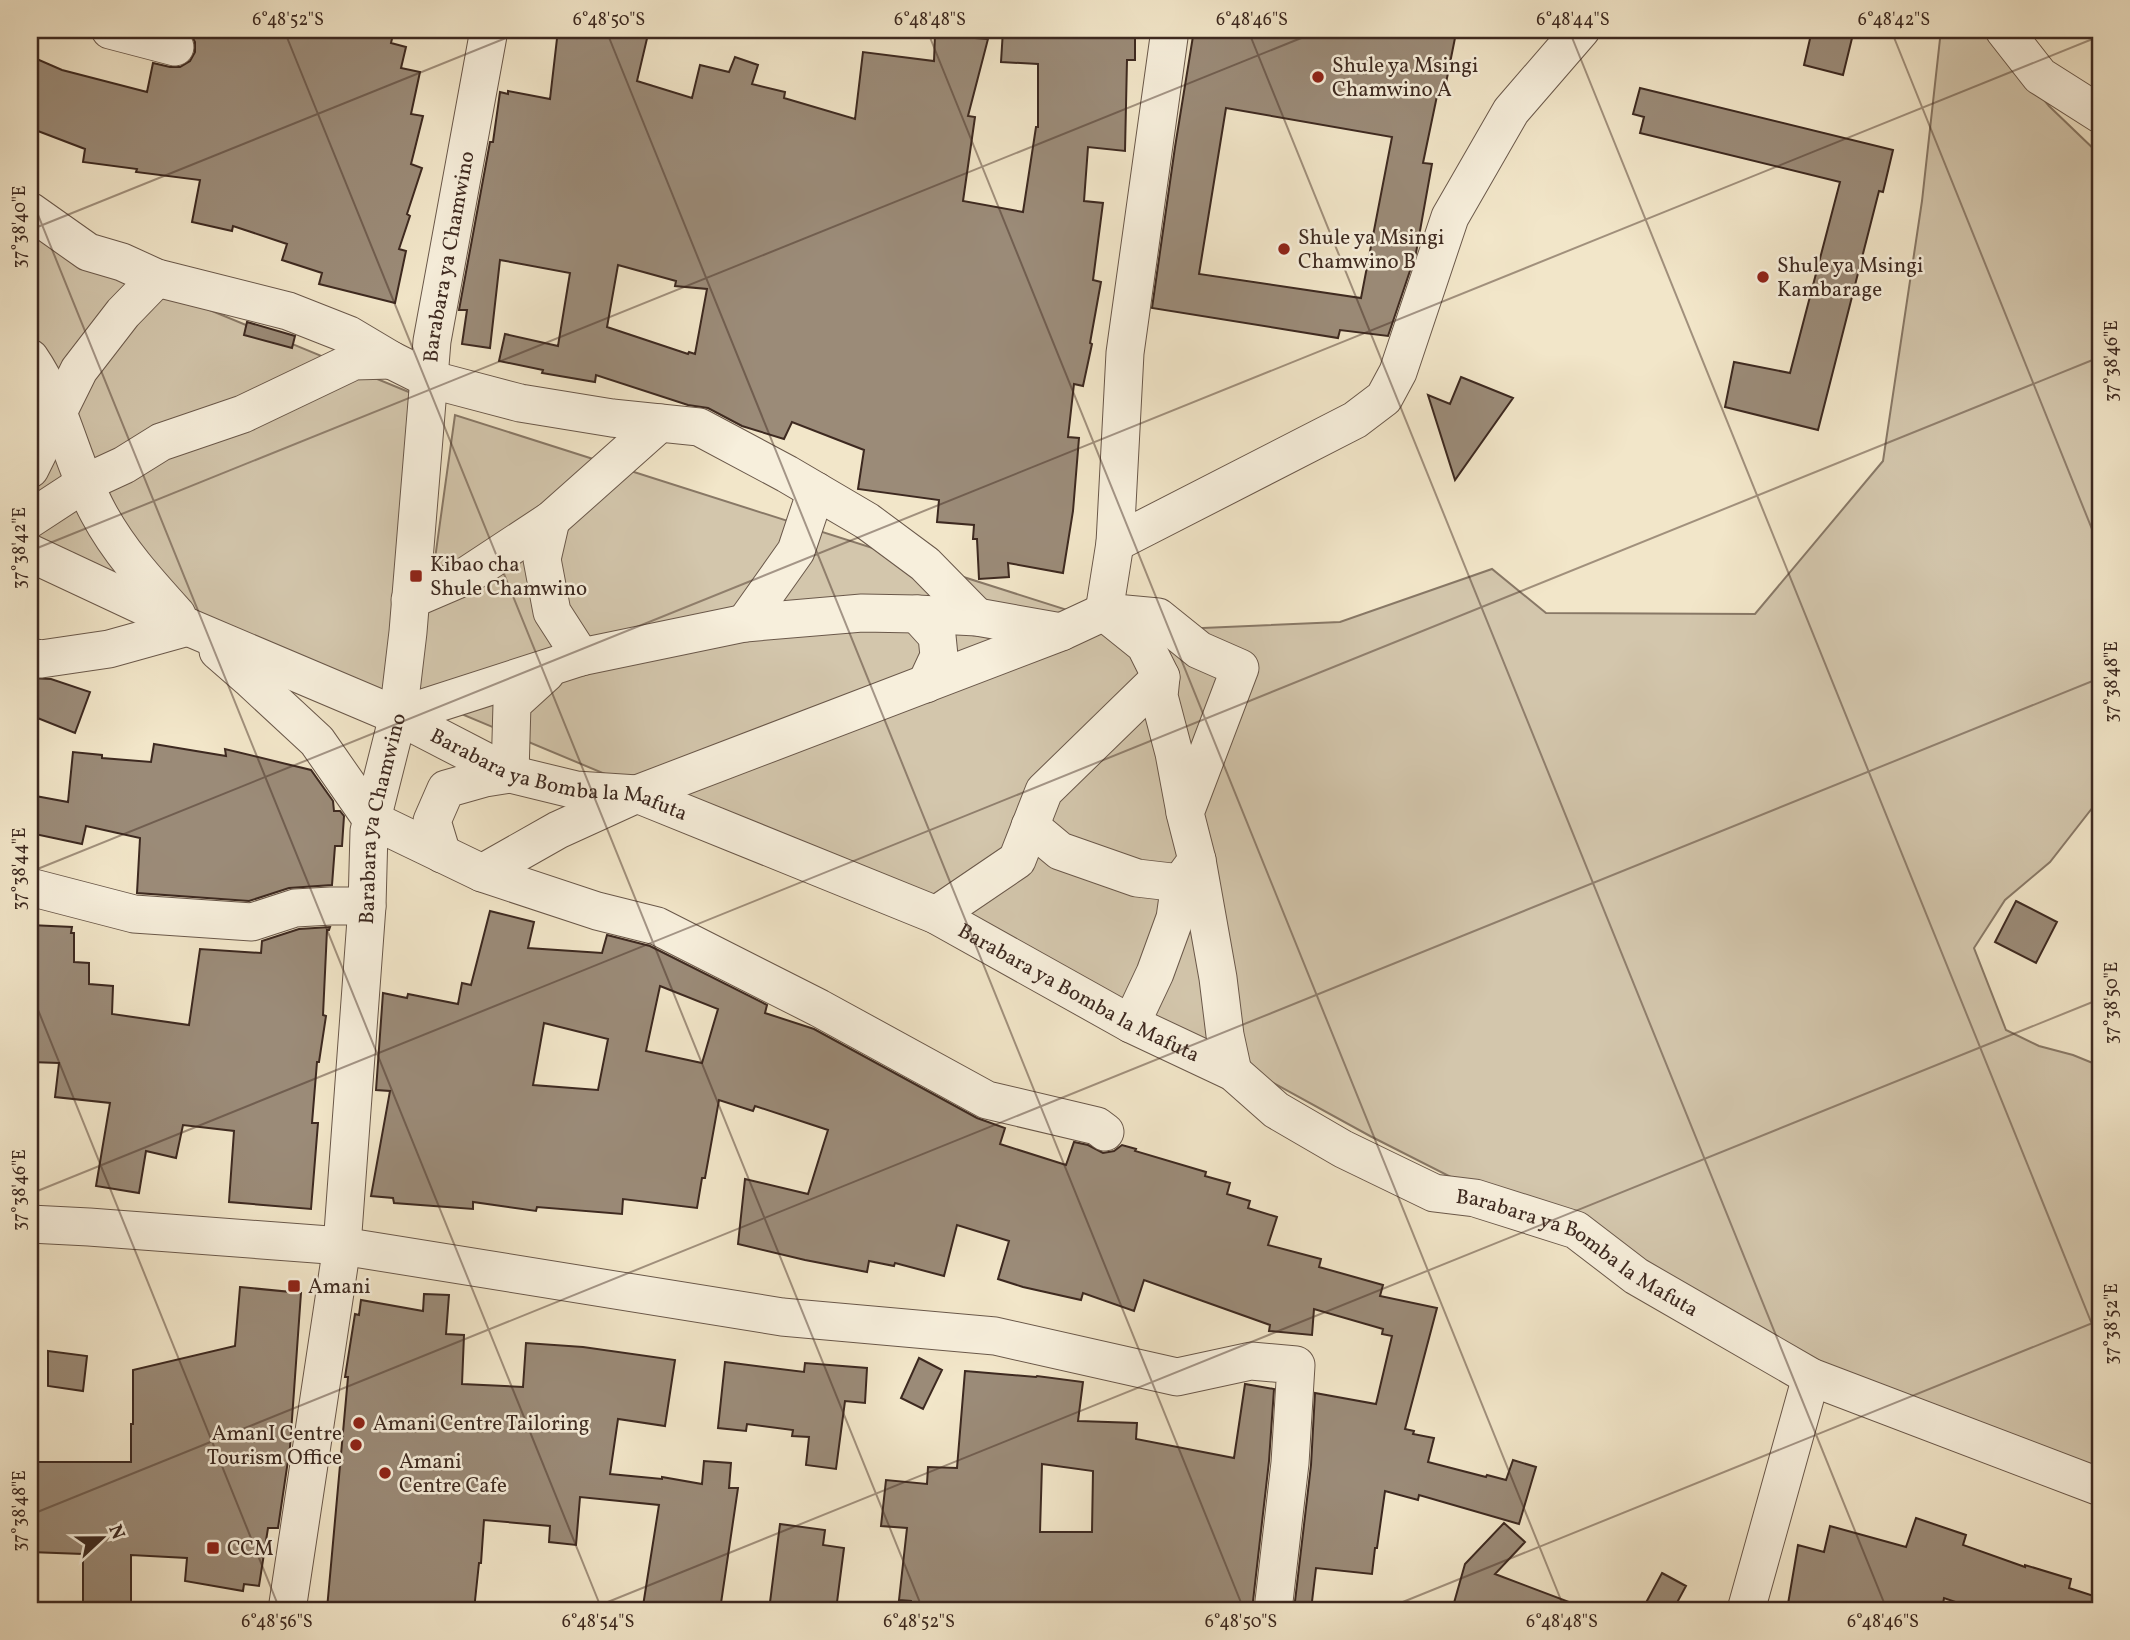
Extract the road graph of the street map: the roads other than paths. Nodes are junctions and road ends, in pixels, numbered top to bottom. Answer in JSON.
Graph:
{"nodes":[{"id":1,"x":110,"y":30,"type":"edge"},
{"id":2,"x":489,"y":30,"type":"edge"},
{"id":3,"x":1170,"y":30,"type":"edge"},
{"id":4,"x":1581,"y":30,"type":"edge"},
{"id":5,"x":2004,"y":30,"type":"edge"},
{"id":6,"x":175,"y":47,"type":"dead end"},
{"id":7,"x":2100,"y":114,"type":"edge"},
{"id":8,"x":30,"y":211,"type":"edge"},
{"id":9,"x":157,"y":278,"type":"junction"},
{"id":10,"x":30,"y":358,"type":"edge"},
{"id":11,"x":391,"y":360,"type":"junction"},
{"id":12,"x":429,"y":379,"type":"junction"},
{"id":13,"x":58,"y":410,"type":"junction"},
{"id":14,"x":660,"y":423,"type":"junction"},
{"id":15,"x":30,"y":469,"type":"edge"},
{"id":16,"x":85,"y":483,"type":"junction"},
{"id":17,"x":816,"y":491,"type":"junction"},
{"id":18,"x":30,"y":519,"type":"edge"},
{"id":19,"x":551,"y":520,"type":"junction"},
{"id":20,"x":1115,"y":543,"type":"junction"},
{"id":21,"x":30,"y":553,"type":"edge"},
{"id":22,"x":46,"y":574,"type":"edge"},
{"id":23,"x":410,"y":600,"type":"junction"},
{"id":24,"x":1104,"y":612,"type":"junction"},
{"id":25,"x":917,"y":614,"type":"junction"},
{"id":26,"x":978,"y":617,"type":"junction"},
{"id":27,"x":745,"y":624,"type":"junction"},
{"id":28,"x":188,"y":627,"type":"junction"},
{"id":29,"x":1061,"y":632,"type":"junction"},
{"id":30,"x":30,"y":657,"type":"edge"},
{"id":31,"x":568,"y":661,"type":"junction"},
{"id":32,"x":1161,"y":677,"type":"junction"},
{"id":33,"x":926,"y":684,"type":"junction"},
{"id":34,"x":398,"y":716,"type":"junction"},
{"id":35,"x":510,"y":774,"type":"junction"},
{"id":36,"x":637,"y":794,"type":"junction"},
{"id":37,"x":1185,"y":813,"type":"junction"},
{"id":38,"x":372,"y":820,"type":"junction"},
{"id":39,"x":1030,"y":826,"type":"junction"},
{"id":40,"x":442,"y":854,"type":"junction"},
{"id":41,"x":1189,"y":871,"type":"junction"},
{"id":42,"x":482,"y":873,"type":"junction"},
{"id":43,"x":30,"y":887,"type":"edge"},
{"id":44,"x":367,"y":906,"type":"junction"},
{"id":45,"x":936,"y":915,"type":"junction"},
{"id":46,"x":1131,"y":1024,"type":"junction"},
{"id":47,"x":1233,"y":1072,"type":"junction"},
{"id":48,"x":1105,"y":1132,"type":"dead end"},
{"id":49,"x":30,"y":1224,"type":"edge"},
{"id":50,"x":342,"y":1246,"type":"junction"},
{"id":51,"x":1811,"y":1377,"type":"junction"},
{"id":52,"x":2100,"y":1487,"type":"edge"},
{"id":53,"x":287,"y":1610,"type":"edge"},
{"id":54,"x":1273,"y":1610,"type":"edge"},
{"id":55,"x":1746,"y":1610,"type":"edge"}],
"edges":[{"from":1,"to":6,"type":"street"},
{"from":2,"to":12,"type":"street","name":"Barabara ya Chamwino"},
{"from":3,"to":20,"type":"street"},
{"from":4,"to":20,"type":"street"},
{"from":5,"to":7,"type":"street"},
{"from":8,"to":9,"type":"street"},
{"from":9,"to":11,"type":"street"},
{"from":9,"to":13,"type":"street"},
{"from":10,"to":13,"type":"street"},
{"from":11,"to":12,"type":"street"},
{"from":11,"to":16,"type":"street"},
{"from":12,"to":14,"type":"street"},
{"from":12,"to":23,"type":"street","name":"Barabara ya Chamwino"},
{"from":13,"to":15,"type":"street"},
{"from":13,"to":16,"type":"street"},
{"from":14,"to":17,"type":"street"},
{"from":14,"to":19,"type":"street"},
{"from":16,"to":18,"type":"street"},
{"from":16,"to":28,"type":"street"},
{"from":17,"to":26,"type":"street"},
{"from":17,"to":27,"type":"street"},
{"from":19,"to":23,"type":"street"},
{"from":19,"to":31,"type":"street"},
{"from":20,"to":24,"type":"street"},
{"from":21,"to":22,"type":"street","name":"Barabara ya Bomba la Mafuta"},
{"from":22,"to":28,"type":"street","name":"Barabara ya Bomba la Mafuta"},
{"from":23,"to":34,"type":"street","name":"Barabara ya Chamwino"},
{"from":24,"to":29,"type":"street"},
{"from":24,"to":32,"type":"street"},
{"from":24,"to":37,"type":"street"},
{"from":25,"to":26,"type":"street"},
{"from":25,"to":27,"type":"street"},
{"from":25,"to":33,"type":"street"},
{"from":26,"to":29,"type":"street"},
{"from":27,"to":31,"type":"street"},
{"from":28,"to":30,"type":"street"},
{"from":28,"to":34,"type":"street","name":"Barabara ya Bomba la Mafuta"},
{"from":28,"to":38,"type":"street"},
{"from":29,"to":33,"type":"street"},
{"from":31,"to":34,"type":"street"},
{"from":31,"to":35,"type":"street"},
{"from":32,"to":37,"type":"street"},
{"from":32,"to":39,"type":"street"},
{"from":33,"to":36,"type":"street"},
{"from":34,"to":35,"type":"street","name":"Barabara ya Bomba la Mafuta"},
{"from":34,"to":38,"type":"street","name":"Barabara ya Chamwino"},
{"from":35,"to":36,"type":"street","name":"Barabara ya Bomba la Mafuta"},
{"from":35,"to":40,"type":"street"},
{"from":36,"to":42,"type":"street"},
{"from":36,"to":45,"type":"street","name":"Barabara ya Bomba la Mafuta"},
{"from":37,"to":41,"type":"street"},
{"from":38,"to":40,"type":"street"},
{"from":38,"to":44,"type":"street","name":"Barabara ya Chamwino"},
{"from":39,"to":41,"type":"street"},
{"from":39,"to":45,"type":"street"},
{"from":40,"to":42,"type":"street"},
{"from":41,"to":46,"type":"street"},
{"from":41,"to":47,"type":"street"},
{"from":42,"to":48,"type":"street"},
{"from":43,"to":44,"type":"street"},
{"from":44,"to":50,"type":"street","name":"Barabara ya Chamwino"},
{"from":45,"to":46,"type":"street","name":"Barabara ya Bomba la Mafuta"},
{"from":46,"to":47,"type":"street","name":"Barabara ya Bomba la Mafuta"},
{"from":47,"to":51,"type":"street","name":"Barabara ya Bomba la Mafuta"},
{"from":49,"to":50,"type":"street"},
{"from":50,"to":53,"type":"street","name":"Barabara ya Chamwino"},
{"from":50,"to":54,"type":"street"},
{"from":51,"to":52,"type":"street","name":"Barabara ya Bomba la Mafuta"},
{"from":51,"to":55,"type":"street"}]}
